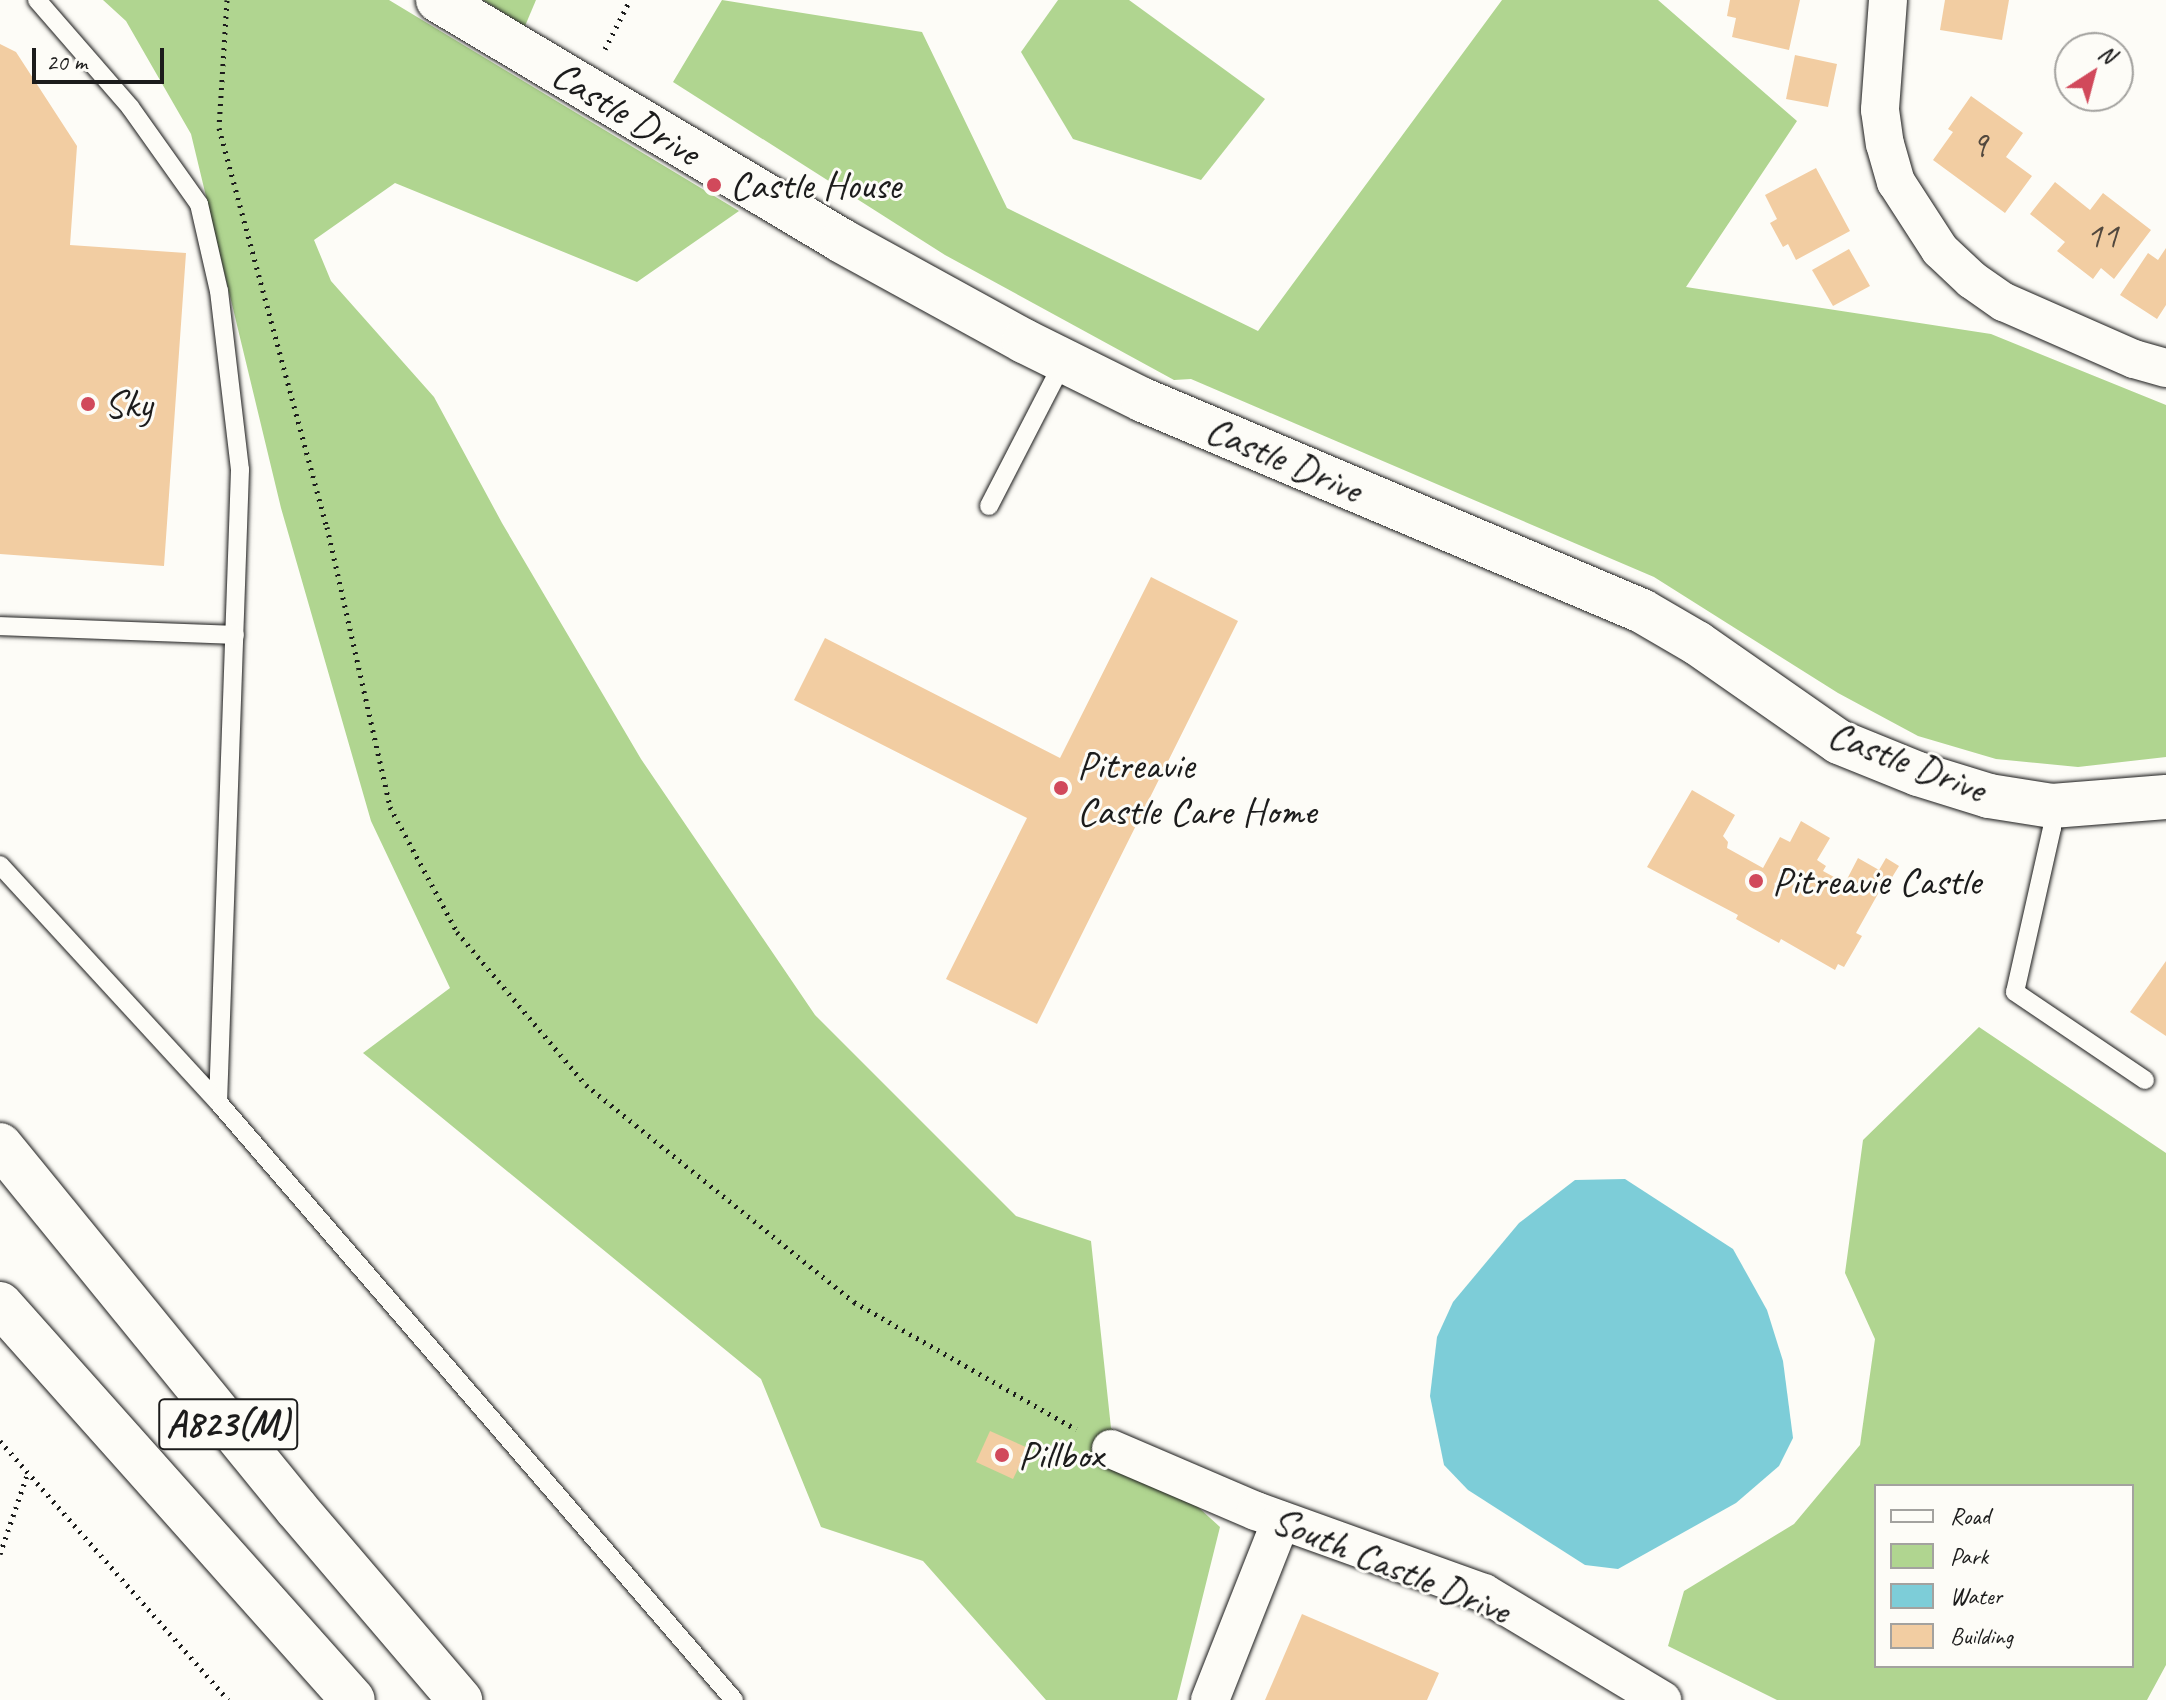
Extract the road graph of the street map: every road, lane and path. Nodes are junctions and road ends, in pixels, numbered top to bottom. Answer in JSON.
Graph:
{"nodes":[{"id":1,"x":37,"y":0,"type":"edge"},
{"id":2,"x":227,"y":0,"type":"edge"},
{"id":3,"x":438,"y":0,"type":"edge"},
{"id":4,"x":630,"y":0,"type":"edge"},
{"id":5,"x":1888,"y":0,"type":"edge"},
{"id":6,"x":584,"y":88,"type":"junction"},
{"id":7,"x":1064,"y":361,"type":"junction"},
{"id":8,"x":2166,"y":368,"type":"edge"},
{"id":9,"x":989,"y":506,"type":"dead end"},
{"id":10,"x":0,"y":626,"type":"edge"},
{"id":11,"x":235,"y":635,"type":"junction"},
{"id":12,"x":2166,"y":797,"type":"edge"},
{"id":13,"x":2052,"y":806,"type":"junction"},
{"id":14,"x":0,"y":865,"type":"edge"},
{"id":15,"x":2145,"y":1080,"type":"dead end"},
{"id":16,"x":218,"y":1102,"type":"junction"},
{"id":17,"x":0,"y":1145,"type":"edge"},
{"id":18,"x":0,"y":1304,"type":"edge"},
{"id":19,"x":0,"y":1441,"type":"edge"},
{"id":20,"x":1111,"y":1449,"type":"joint"},
{"id":21,"x":28,"y":1471,"type":"junction"},
{"id":22,"x":1281,"y":1521,"type":"junction"},
{"id":23,"x":0,"y":1554,"type":"edge"},
{"id":24,"x":228,"y":1700,"type":"edge"},
{"id":25,"x":353,"y":1700,"type":"edge"},
{"id":26,"x":460,"y":1700,"type":"edge"},
{"id":27,"x":734,"y":1700,"type":"edge"},
{"id":28,"x":1210,"y":1700,"type":"edge"},
{"id":29,"x":1662,"y":1700,"type":"edge"}],
"edges":[{"from":1,"to":11,"type":"lane"},
{"from":2,"to":20,"type":"path"},
{"from":3,"to":6,"type":"main road","name":"Castle Drive"},
{"from":4,"to":6,"type":"path"},
{"from":5,"to":8,"type":"street"},
{"from":6,"to":7,"type":"main road","name":"Castle Drive"},
{"from":7,"to":9,"type":"lane"},
{"from":7,"to":13,"type":"main road","name":"Castle Drive"},
{"from":10,"to":11,"type":"lane"},
{"from":11,"to":16,"type":"lane"},
{"from":12,"to":13,"type":"main road","name":"Castle Drive"},
{"from":13,"to":15,"type":"lane"},
{"from":14,"to":16,"type":"lane"},
{"from":16,"to":27,"type":"lane"},
{"from":17,"to":26,"type":"main road","number":"A823(M)"},
{"from":18,"to":25,"type":"main road","number":"A823(M)"},
{"from":19,"to":21,"type":"path"},
{"from":20,"to":22,"type":"street","name":"South Castle Drive"},
{"from":21,"to":23,"type":"path"},
{"from":21,"to":24,"type":"path"},
{"from":22,"to":28,"type":"street"},
{"from":22,"to":29,"type":"street","name":"South Castle Drive"}]}
